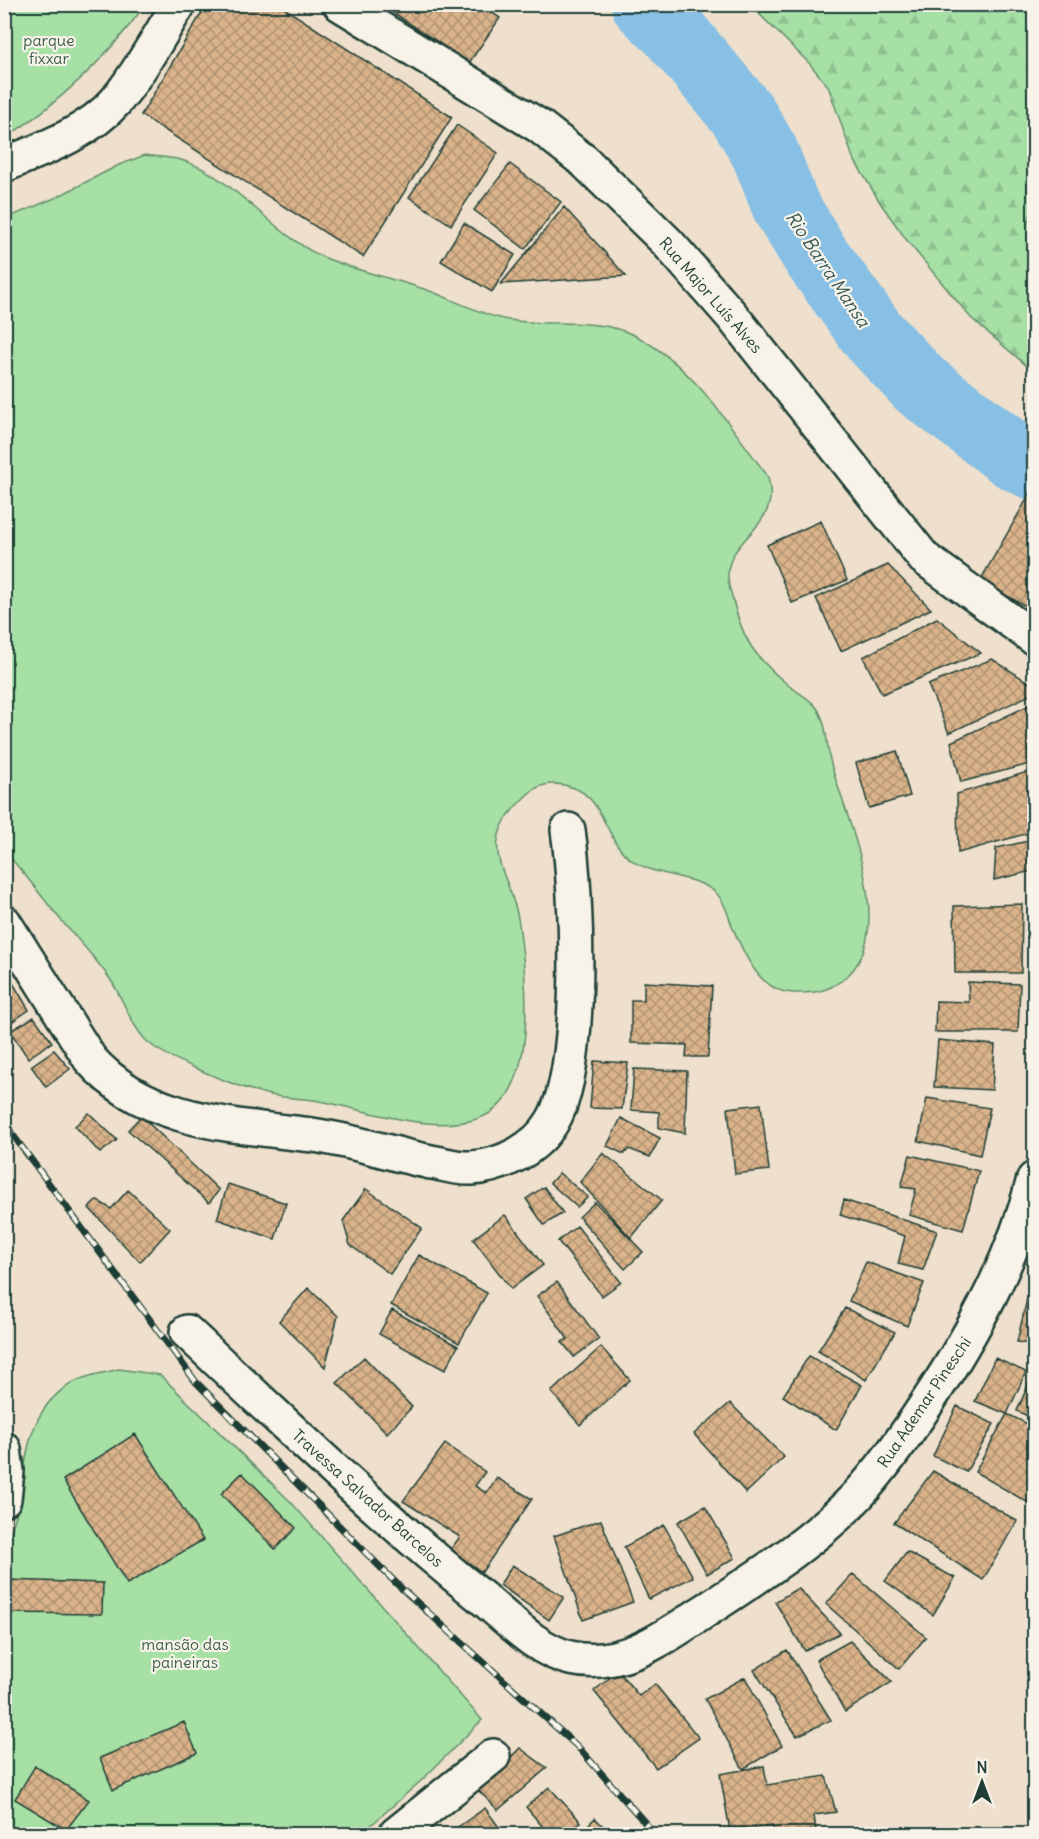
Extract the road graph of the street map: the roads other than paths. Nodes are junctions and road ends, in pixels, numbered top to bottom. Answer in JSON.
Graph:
{"nodes":[{"id":1,"x":179,"y":4,"type":"edge"},
{"id":2,"x":340,"y":4,"type":"edge"},
{"id":3,"x":4,"y":165,"type":"edge"},
{"id":4,"x":1035,"y":638,"type":"edge"},
{"id":5,"x":568,"y":830,"type":"dead end"},
{"id":6,"x":4,"y":922,"type":"edge"},
{"id":7,"x":1035,"y":1179,"type":"edge"},
{"id":8,"x":187,"y":1332,"type":"dead end"},
{"id":9,"x":4,"y":1449,"type":"edge"},
{"id":10,"x":4,"y":1500,"type":"edge"},
{"id":11,"x":629,"y":1656,"type":"joint"},
{"id":12,"x":493,"y":1756,"type":"dead end"},
{"id":13,"x":396,"y":1834,"type":"edge"}],
"edges":[{"from":1,"to":3,"type":"street"},
{"from":2,"to":4,"type":"street","name":"Rua Major Luís Alves"},
{"from":5,"to":6,"type":"street"},
{"from":7,"to":11,"type":"street","name":"Rua Ademar Pineschi"},
{"from":8,"to":11,"type":"street","name":"Travessa Salvador Barcelos"},
{"from":9,"to":10,"type":"street"},
{"from":12,"to":13,"type":"street"}]}
